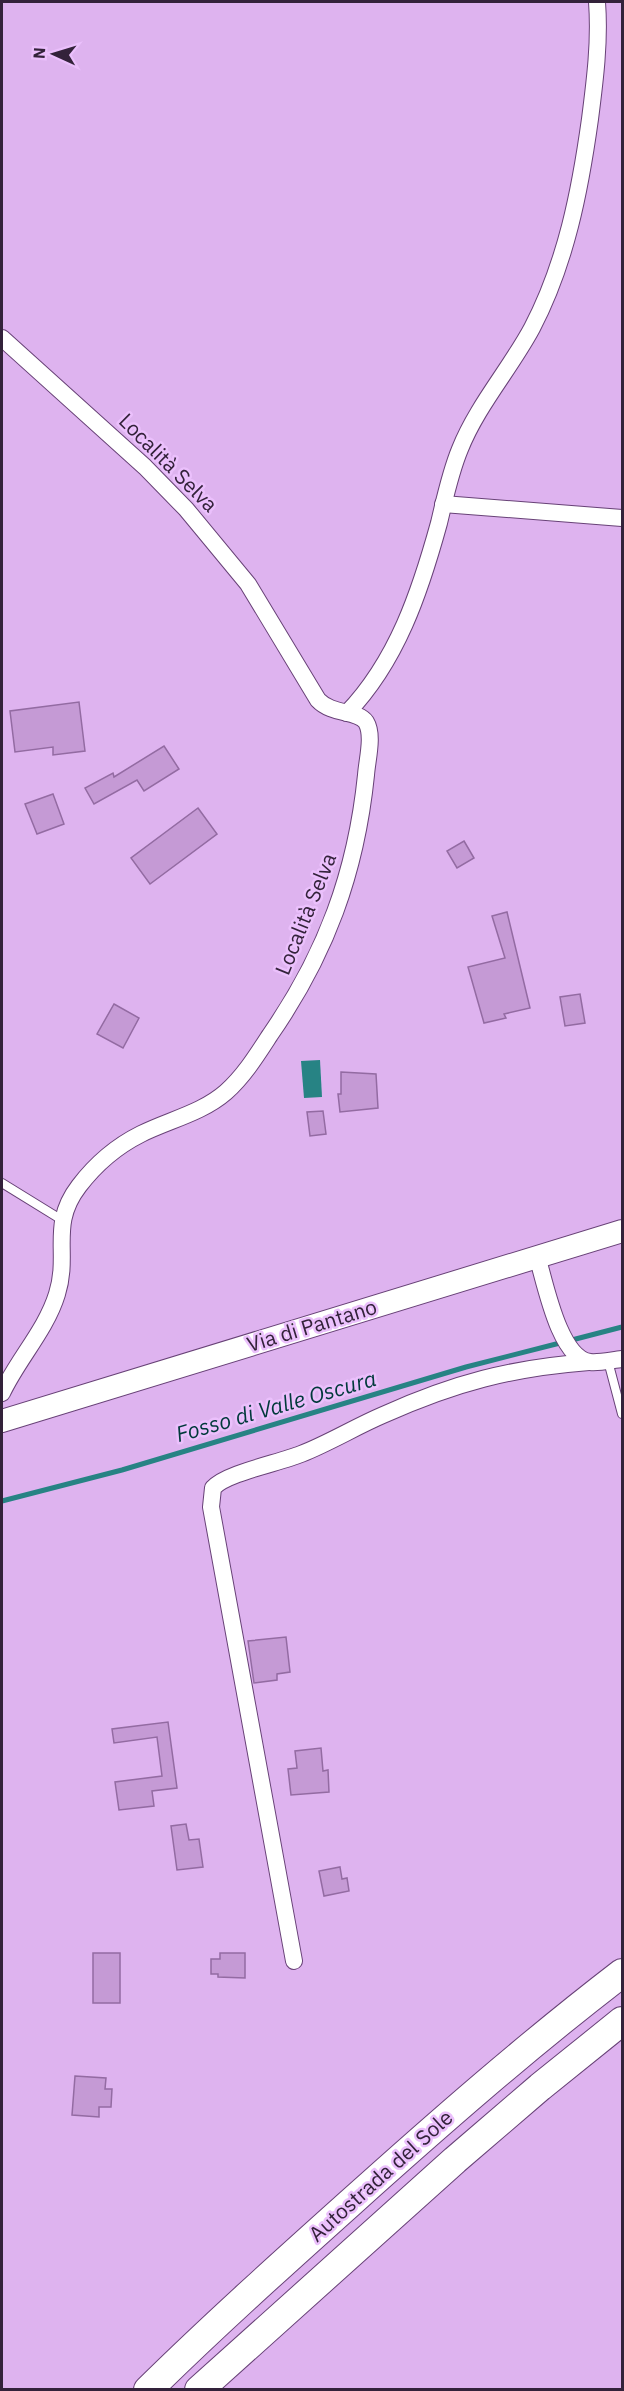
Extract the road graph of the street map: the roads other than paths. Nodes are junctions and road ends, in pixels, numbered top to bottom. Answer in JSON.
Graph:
{"nodes":[{"id":1,"x":597,"y":2,"type":"edge"},
{"id":2,"x":2,"y":338,"type":"edge"},
{"id":3,"x":443,"y":504,"type":"junction"},
{"id":4,"x":622,"y":518,"type":"edge"},
{"id":5,"x":347,"y":713,"type":"junction"},
{"id":6,"x":2,"y":1184,"type":"edge"},
{"id":7,"x":62,"y":1220,"type":"junction"},
{"id":8,"x":622,"y":1231,"type":"edge"},
{"id":9,"x":537,"y":1256,"type":"junction"},
{"id":10,"x":615,"y":1360,"type":"edge"},
{"id":11,"x":589,"y":1362,"type":"junction"},
{"id":12,"x":2,"y":1392,"type":"edge"},
{"id":13,"x":622,"y":1414,"type":"edge"},
{"id":14,"x":7,"y":1420,"type":"edge"},
{"id":15,"x":294,"y":1961,"type":"dead end"},
{"id":16,"x":622,"y":1973,"type":"edge"},
{"id":17,"x":622,"y":2020,"type":"edge"},
{"id":18,"x":148,"y":2390,"type":"edge"},
{"id":19,"x":199,"y":2390,"type":"edge"}],
"edges":[{"from":1,"to":3,"type":"street"},
{"from":2,"to":5,"type":"street","name":"Località Selva"},
{"from":3,"to":4,"type":"street"},
{"from":3,"to":5,"type":"street"},
{"from":5,"to":7,"type":"street","name":"Località Selva"},
{"from":6,"to":7,"type":"lane"},
{"from":7,"to":12,"type":"street","name":"Località Selva"},
{"from":8,"to":9,"type":"street","name":"Via di Pantano"},
{"from":9,"to":11,"type":"street"},
{"from":9,"to":14,"type":"street","name":"Via di Pantano"},
{"from":10,"to":11,"type":"street"},
{"from":10,"to":13,"type":"lane"},
{"from":11,"to":15,"type":"street"},
{"from":12,"to":14,"type":"street"},
{"from":16,"to":18,"type":"highway","name":"Autostrada del Sole"},
{"from":17,"to":19,"type":"highway","name":"Autostrada del Sole"}]}
